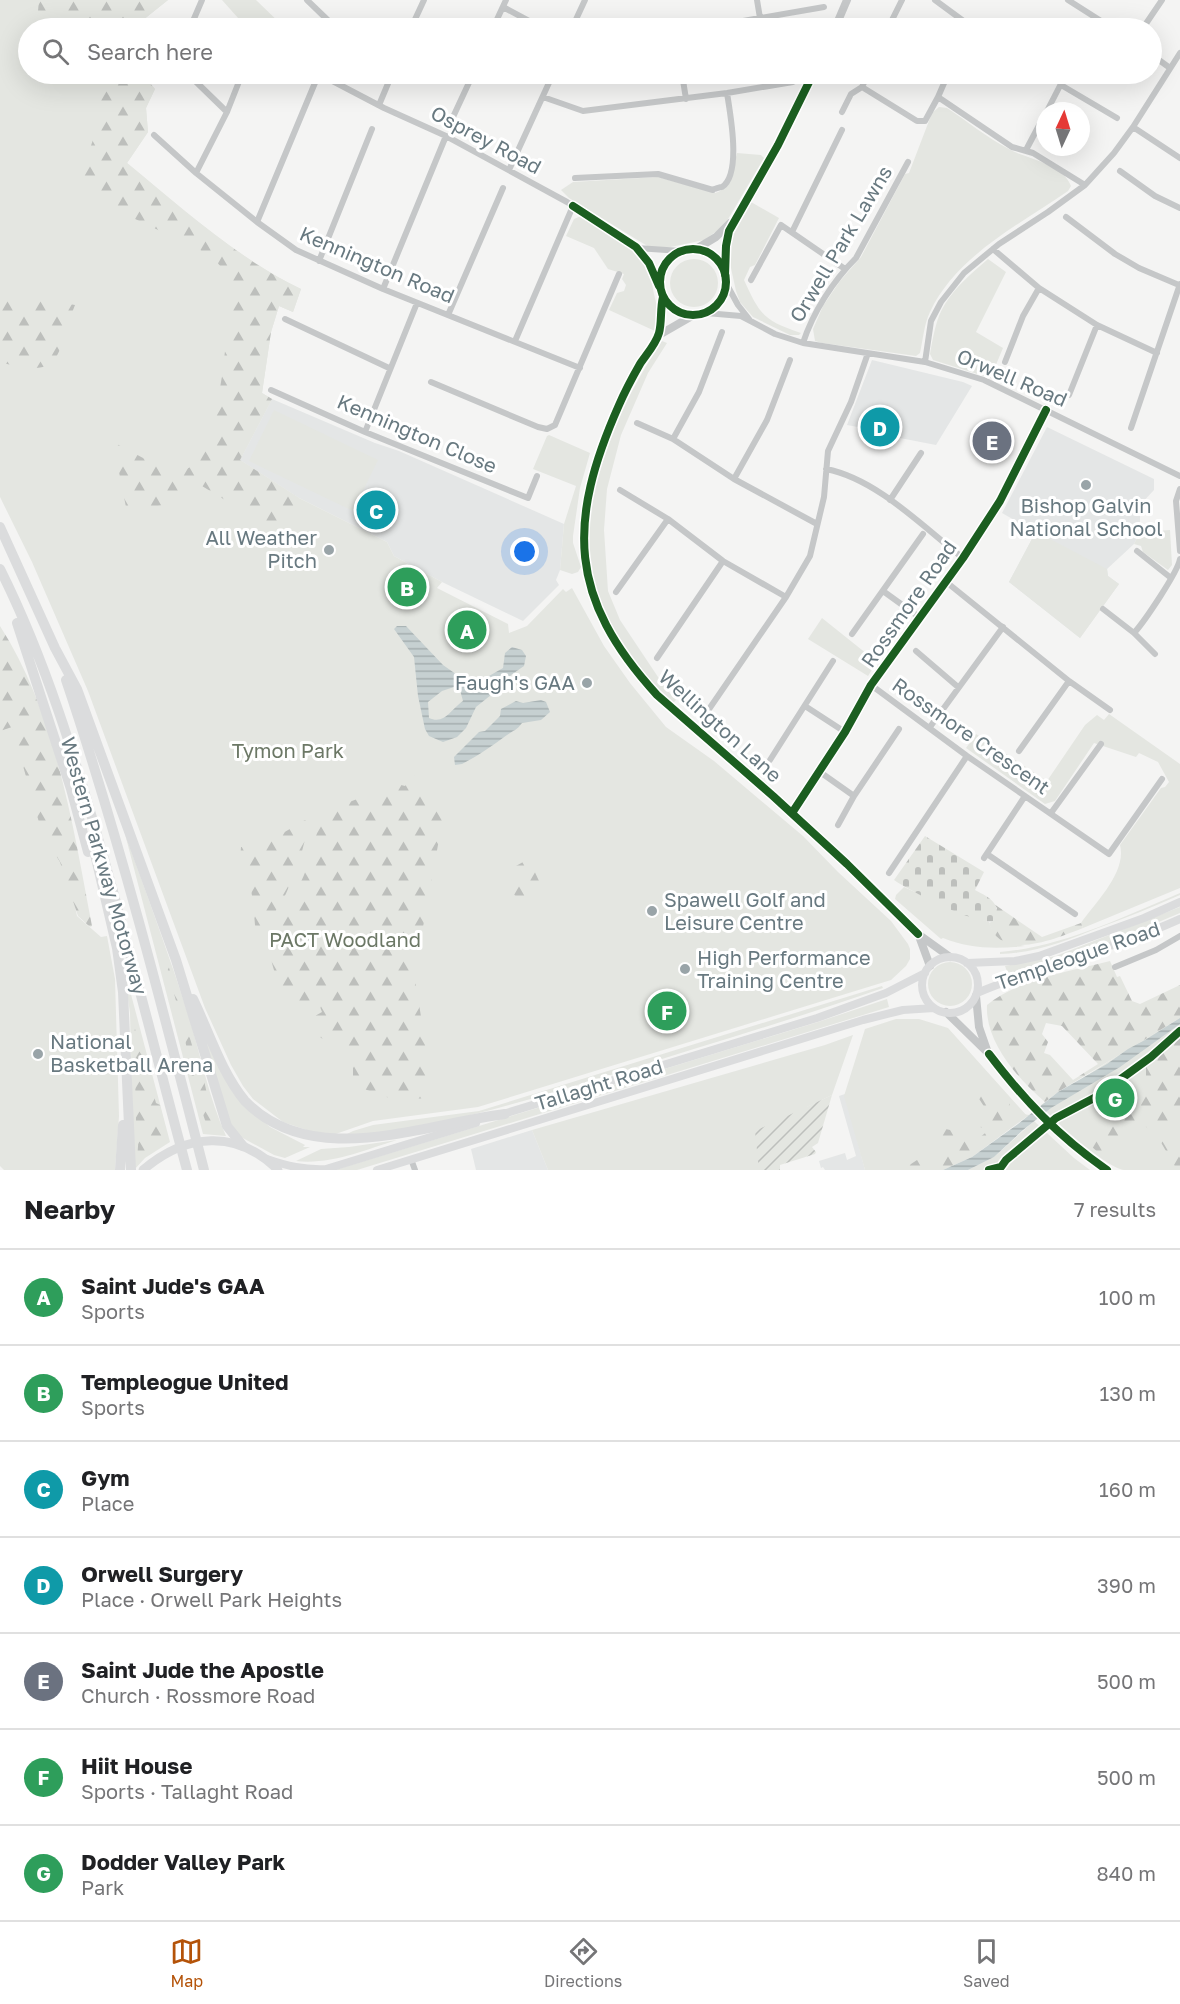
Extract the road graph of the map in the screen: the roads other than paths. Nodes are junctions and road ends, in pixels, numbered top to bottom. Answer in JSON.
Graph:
{"nodes":[{"id":1,"x":202,"y":0,"type":"edge"},
{"id":2,"x":307,"y":0,"type":"edge"},
{"id":3,"x":424,"y":0,"type":"edge"},
{"id":4,"x":506,"y":0,"type":"edge"},
{"id":5,"x":585,"y":0,"type":"edge"},
{"id":6,"x":757,"y":0,"type":"edge"},
{"id":7,"x":847,"y":0,"type":"edge"},
{"id":8,"x":902,"y":0,"type":"edge"},
{"id":9,"x":935,"y":0,"type":"edge"},
{"id":10,"x":1162,"y":0,"type":"edge"},
{"id":11,"x":1072,"y":1,"type":"edge"},
{"id":12,"x":503,"y":7,"type":"junction"},
{"id":13,"x":824,"y":7,"type":"dead end"},
{"id":14,"x":194,"y":18,"type":"edge"},
{"id":15,"x":326,"y":18,"type":"edge"},
{"id":16,"x":416,"y":18,"type":"edge"},
{"id":17,"x":498,"y":18,"type":"edge"},
{"id":18,"x":523,"y":18,"type":"edge"},
{"id":19,"x":577,"y":18,"type":"edge"},
{"id":20,"x":760,"y":18,"type":"joint"},
{"id":21,"x":839,"y":18,"type":"edge"},
{"id":22,"x":893,"y":18,"type":"edge"},
{"id":23,"x":958,"y":18,"type":"edge"},
{"id":24,"x":1097,"y":18,"type":"edge"},
{"id":25,"x":1150,"y":18,"type":"edge"},
{"id":26,"x":1180,"y":53,"type":"edge"},
{"id":27,"x":1162,"y":62,"type":"edge"},
{"id":28,"x":1170,"y":68,"type":"junction"},
{"id":29,"x":1162,"y":81,"type":"edge"},
{"id":30,"x":198,"y":84,"type":"edge"},
{"id":31,"x":238,"y":84,"type":"edge"},
{"id":32,"x":314,"y":84,"type":"edge"},
{"id":33,"x":340,"y":84,"type":"edge"},
{"id":34,"x":388,"y":84,"type":"edge"},
{"id":35,"x":468,"y":84,"type":"edge"},
{"id":36,"x":549,"y":84,"type":"edge"},
{"id":37,"x":684,"y":84,"type":"edge"},
{"id":38,"x":781,"y":84,"type":"edge"},
{"id":39,"x":808,"y":84,"type":"edge"},
{"id":40,"x":863,"y":84,"type":"edge"},
{"id":41,"x":944,"y":84,"type":"edge"},
{"id":42,"x":1160,"y":84,"type":"edge"},
{"id":43,"x":1060,"y":85,"type":"joint"},
{"id":44,"x":862,"y":87,"type":"junction"},
{"id":45,"x":727,"y":93,"type":"junction"},
{"id":46,"x":543,"y":97,"type":"junction"},
{"id":47,"x":938,"y":97,"type":"junction"},
{"id":48,"x":686,"y":99,"type":"junction"},
{"id":49,"x":1051,"y":102,"type":"edge"},
{"id":50,"x":379,"y":105,"type":"junction"},
{"id":51,"x":226,"y":112,"type":"junction"},
{"id":52,"x":842,"y":112,"type":"dead end"},
{"id":53,"x":453,"y":117,"type":"dead end"},
{"id":54,"x":1117,"y":118,"type":"dead end"},
{"id":55,"x":1133,"y":127,"type":"junction"},
{"id":56,"x":372,"y":129,"type":"dead end"},
{"id":57,"x":842,"y":130,"type":"dead end"},
{"id":58,"x":1036,"y":131,"type":"edge"},
{"id":59,"x":154,"y":135,"type":"dead end"},
{"id":60,"x":446,"y":136,"type":"junction"},
{"id":61,"x":1026,"y":150,"type":"junction"},
{"id":62,"x":1180,"y":158,"type":"edge"},
{"id":63,"x":908,"y":162,"type":"dead end"},
{"id":64,"x":509,"y":170,"type":"junction"},
{"id":65,"x":1120,"y":171,"type":"dead end"},
{"id":66,"x":196,"y":173,"type":"junction"},
{"id":67,"x":575,"y":178,"type":"dead end"},
{"id":68,"x":1085,"y":185,"type":"junction"},
{"id":69,"x":502,"y":188,"type":"dead end"},
{"id":70,"x":573,"y":206,"type":"junction"},
{"id":71,"x":1180,"y":208,"type":"edge"},
{"id":72,"x":1066,"y":217,"type":"dead end"},
{"id":73,"x":734,"y":219,"type":"junction"},
{"id":74,"x":257,"y":222,"type":"junction"},
{"id":75,"x":792,"y":232,"type":"junction"},
{"id":76,"x":636,"y":248,"type":"junction"},
{"id":77,"x":696,"y":249,"type":"junction"},
{"id":78,"x":993,"y":249,"type":"junction"},
{"id":79,"x":681,"y":251,"type":"junction"},
{"id":80,"x":319,"y":261,"type":"junction"},
{"id":81,"x":845,"y":268,"type":"junction"},
{"id":82,"x":620,"y":274,"type":"dead end"},
{"id":83,"x":726,"y":279,"type":"junction"},
{"id":84,"x":751,"y":280,"type":"dead end"},
{"id":85,"x":1180,"y":284,"type":"edge"},
{"id":86,"x":1039,"y":288,"type":"junction"},
{"id":87,"x":383,"y":289,"type":"junction"},
{"id":88,"x":660,"y":289,"type":"junction"},
{"id":89,"x":663,"y":297,"type":"junction"},
{"id":90,"x":417,"y":303,"type":"junction"},
{"id":91,"x":706,"y":313,"type":"junction"},
{"id":92,"x":448,"y":315,"type":"junction"},
{"id":93,"x":692,"y":316,"type":"junction"},
{"id":94,"x":285,"y":319,"type":"dead end"},
{"id":95,"x":752,"y":322,"type":"junction"},
{"id":96,"x":1097,"y":325,"type":"junction"},
{"id":97,"x":722,"y":332,"type":"dead end"},
{"id":98,"x":659,"y":335,"type":"junction"},
{"id":99,"x":515,"y":340,"type":"junction"},
{"id":100,"x":803,"y":343,"type":"junction"},
{"id":101,"x":868,"y":353,"type":"junction"},
{"id":102,"x":1157,"y":353,"type":"junction"},
{"id":103,"x":790,"y":360,"type":"dead end"},
{"id":104,"x":925,"y":362,"type":"junction"},
{"id":105,"x":1005,"y":362,"type":"dead end"},
{"id":106,"x":389,"y":368,"type":"junction"},
{"id":107,"x":580,"y":368,"type":"junction"},
{"id":108,"x":430,"y":382,"type":"dead end"},
{"id":109,"x":271,"y":390,"type":"dead end"},
{"id":110,"x":1069,"y":395,"type":"dead end"},
{"id":111,"x":1046,"y":410,"type":"junction"},
{"id":112,"x":637,"y":423,"type":"dead end"},
{"id":113,"x":1131,"y":428,"type":"dead end"},
{"id":114,"x":365,"y":432,"type":"junction"},
{"id":115,"x":673,"y":439,"type":"junction"},
{"id":116,"x":921,"y":453,"type":"dead end"},
{"id":117,"x":826,"y":469,"type":"junction"},
{"id":118,"x":537,"y":476,"type":"dead end"},
{"id":119,"x":1180,"y":476,"type":"edge"},
{"id":120,"x":734,"y":479,"type":"junction"},
{"id":121,"x":1180,"y":489,"type":"edge"},
{"id":122,"x":620,"y":490,"type":"dead end"},
{"id":123,"x":890,"y":500,"type":"junction"},
{"id":124,"x":668,"y":519,"type":"junction"},
{"id":125,"x":818,"y":524,"type":"junction"},
{"id":126,"x":0,"y":527,"type":"edge"},
{"id":127,"x":923,"y":534,"type":"dead end"},
{"id":128,"x":1180,"y":550,"type":"edge"},
{"id":129,"x":1137,"y":551,"type":"dead end"},
{"id":130,"x":963,"y":558,"type":"junction"},
{"id":131,"x":1180,"y":559,"type":"edge"},
{"id":132,"x":723,"y":561,"type":"junction"},
{"id":133,"x":2,"y":572,"type":"edge"},
{"id":134,"x":1171,"y":578,"type":"junction"},
{"id":135,"x":950,"y":585,"type":"dead end"},
{"id":136,"x":883,"y":591,"type":"junction"},
{"id":137,"x":616,"y":592,"type":"dead end"},
{"id":138,"x":786,"y":597,"type":"junction"},
{"id":139,"x":1103,"y":609,"type":"dead end"},
{"id":140,"x":919,"y":617,"type":"junction"},
{"id":141,"x":1003,"y":627,"type":"junction"},
{"id":142,"x":1134,"y":633,"type":"junction"},
{"id":143,"x":852,"y":634,"type":"dead end"},
{"id":144,"x":55,"y":648,"type":"junction"},
{"id":145,"x":916,"y":651,"type":"dead end"},
{"id":146,"x":1155,"y":654,"type":"dead end"},
{"id":147,"x":657,"y":658,"type":"dead end"},
{"id":148,"x":832,"y":661,"type":"dead end"},
{"id":149,"x":1069,"y":681,"type":"junction"},
{"id":150,"x":871,"y":685,"type":"junction"},
{"id":151,"x":958,"y":687,"type":"junction"},
{"id":152,"x":805,"y":706,"type":"junction"},
{"id":153,"x":1110,"y":710,"type":"dead end"},
{"id":154,"x":705,"y":715,"type":"dead end"},
{"id":155,"x":930,"y":727,"type":"junction"},
{"id":156,"x":899,"y":729,"type":"dead end"},
{"id":157,"x":845,"y":732,"type":"junction"},
{"id":158,"x":1101,"y":744,"type":"dead end"},
{"id":159,"x":72,"y":751,"type":"junction"},
{"id":160,"x":1019,"y":751,"type":"dead end"},
{"id":161,"x":967,"y":756,"type":"junction"},
{"id":162,"x":770,"y":760,"type":"dead end"},
{"id":163,"x":820,"y":772,"type":"junction"},
{"id":164,"x":1162,"y":779,"type":"dead end"},
{"id":165,"x":854,"y":796,"type":"junction"},
{"id":166,"x":1025,"y":796,"type":"junction"},
{"id":167,"x":792,"y":813,"type":"junction"},
{"id":168,"x":1051,"y":813,"type":"junction"},
{"id":169,"x":838,"y":825,"type":"dead end"},
{"id":170,"x":889,"y":873,"type":"dead end"},
{"id":171,"x":1180,"y":902,"type":"edge"},
{"id":172,"x":1075,"y":914,"type":"dead end"},
{"id":173,"x":1180,"y":919,"type":"edge"},
{"id":174,"x":918,"y":934,"type":"junction"},
{"id":175,"x":1180,"y":936,"type":"edge"},
{"id":176,"x":950,"y":957,"type":"junction"},
{"id":177,"x":176,"y":960,"type":"junction"},
{"id":178,"x":967,"y":963,"type":"junction"},
{"id":179,"x":1115,"y":967,"type":"dead end"},
{"id":180,"x":927,"y":969,"type":"junction"},
{"id":181,"x":121,"y":974,"type":"junction"},
{"id":182,"x":976,"y":994,"type":"junction"},
{"id":183,"x":934,"y":1008,"type":"junction"},
{"id":184,"x":946,"y":1012,"type":"junction"},
{"id":185,"x":989,"y":1054,"type":"junction"},
{"id":186,"x":127,"y":1061,"type":"junction"},
{"id":187,"x":505,"y":1114,"type":"junction"},
{"id":188,"x":243,"y":1146,"type":"junction"},
{"id":189,"x":267,"y":1159,"type":"junction"},
{"id":190,"x":411,"y":1159,"type":"junction"},
{"id":191,"x":120,"y":1170,"type":"edge"},
{"id":192,"x":131,"y":1170,"type":"edge"},
{"id":193,"x":143,"y":1170,"type":"edge"},
{"id":194,"x":187,"y":1170,"type":"edge"},
{"id":195,"x":204,"y":1170,"type":"edge"},
{"id":196,"x":278,"y":1170,"type":"edge"},
{"id":197,"x":377,"y":1170,"type":"edge"},
{"id":198,"x":415,"y":1170,"type":"edge"},
{"id":199,"x":1107,"y":1170,"type":"edge"}],
"edges":[{"from":1,"to":14,"type":"street"},
{"from":2,"to":15,"type":"street"},
{"from":3,"to":16,"type":"street"},
{"from":4,"to":12,"type":"street"},
{"from":5,"to":19,"type":"street"},
{"from":6,"to":20,"type":"street"},
{"from":7,"to":21,"type":"street"},
{"from":8,"to":22,"type":"street"},
{"from":9,"to":23,"type":"street"},
{"from":10,"to":25,"type":"street"},
{"from":11,"to":24,"type":"street"},
{"from":12,"to":17,"type":"street"},
{"from":12,"to":18,"type":"street"},
{"from":13,"to":20,"type":"street"},
{"from":26,"to":28,"type":"street"},
{"from":27,"to":28,"type":"street"},
{"from":28,"to":29,"type":"street"},
{"from":30,"to":51,"type":"street"},
{"from":31,"to":51,"type":"street"},
{"from":32,"to":74,"type":"street","name":"Osprey Road"},
{"from":33,"to":50,"type":"street","name":"Osprey Road"},
{"from":34,"to":50,"type":"street"},
{"from":35,"to":53,"type":"street"},
{"from":36,"to":46,"type":"street"},
{"from":37,"to":48,"type":"street"},
{"from":38,"to":45,"type":"street"},
{"from":39,"to":73,"type":"street"},
{"from":40,"to":44,"type":"street"},
{"from":41,"to":47,"type":"street"},
{"from":42,"to":55,"type":"street"},
{"from":43,"to":49,"type":"street"},
{"from":43,"to":54,"type":"street"},
{"from":44,"to":47,"type":"street"},
{"from":44,"to":52,"type":"street"},
{"from":45,"to":48,"type":"street"},
{"from":45,"to":67,"type":"street"},
{"from":46,"to":48,"type":"street"},
{"from":46,"to":64,"type":"street"},
{"from":47,"to":61,"type":"street"},
{"from":50,"to":60,"type":"street","name":"Osprey Road"},
{"from":51,"to":66,"type":"street"},
{"from":55,"to":62,"type":"street"},
{"from":55,"to":68,"type":"street"},
{"from":56,"to":80,"type":"street"},
{"from":57,"to":75,"type":"street"},
{"from":58,"to":61,"type":"street"},
{"from":59,"to":66,"type":"street","name":"Kennington Road"},
{"from":60,"to":64,"type":"street","name":"Osprey Road"},
{"from":60,"to":87,"type":"street"},
{"from":61,"to":68,"type":"street"},
{"from":63,"to":81,"type":"street","name":"Orwell Park Lawns"},
{"from":64,"to":70,"type":"street","name":"Osprey Road"},
{"from":65,"to":71,"type":"street"},
{"from":66,"to":74,"type":"street","name":"Kennington Road"},
{"from":68,"to":78,"type":"street"},
{"from":69,"to":92,"type":"street"},
{"from":70,"to":76,"type":"street","name":"Osprey Road"},
{"from":70,"to":99,"type":"street"},
{"from":72,"to":85,"type":"street"},
{"from":73,"to":77,"type":"street"},
{"from":73,"to":83,"type":"street"},
{"from":74,"to":80,"type":"street","name":"Kennington Road"},
{"from":75,"to":81,"type":"street"},
{"from":75,"to":84,"type":"street"},
{"from":76,"to":79,"type":"street","name":"Osprey Road"},
{"from":76,"to":88,"type":"street","name":"Osprey Road"},
{"from":77,"to":79,"type":"street"},
{"from":77,"to":83,"type":"street"},
{"from":78,"to":86,"type":"street"},
{"from":78,"to":104,"type":"street"},
{"from":79,"to":88,"type":"street"},
{"from":80,"to":87,"type":"street","name":"Kennington Road"},
{"from":81,"to":100,"type":"street","name":"Orwell Park Lawns"},
{"from":82,"to":107,"type":"street"},
{"from":83,"to":91,"type":"street"},
{"from":83,"to":95,"type":"street","name":"Orwell Road"},
{"from":85,"to":102,"type":"street"},
{"from":86,"to":96,"type":"street"},
{"from":86,"to":105,"type":"street"},
{"from":87,"to":90,"type":"street","name":"Kennington Road"},
{"from":88,"to":89,"type":"street"},
{"from":89,"to":93,"type":"street"},
{"from":89,"to":98,"type":"street","name":"Wellington Lane"},
{"from":90,"to":92,"type":"street","name":"Kennington Road"},
{"from":90,"to":106,"type":"street"},
{"from":91,"to":93,"type":"street"},
{"from":91,"to":95,"type":"street","name":"Orwell Road"},
{"from":92,"to":99,"type":"street","name":"Kennington Road"},
{"from":93,"to":98,"type":"street"},
{"from":94,"to":106,"type":"street"},
{"from":95,"to":100,"type":"street","name":"Orwell Road"},
{"from":96,"to":102,"type":"street"},
{"from":96,"to":110,"type":"street"},
{"from":97,"to":115,"type":"street"},
{"from":98,"to":167,"type":"street","name":"Wellington Lane"},
{"from":99,"to":107,"type":"street","name":"Kennington Road"},
{"from":100,"to":101,"type":"street","name":"Orwell Road"},
{"from":101,"to":104,"type":"street","name":"Orwell Road"},
{"from":101,"to":117,"type":"street"},
{"from":102,"to":113,"type":"street"},
{"from":103,"to":120,"type":"street"},
{"from":104,"to":111,"type":"street","name":"Orwell Road"},
{"from":106,"to":114,"type":"street"},
{"from":107,"to":108,"type":"street"},
{"from":109,"to":114,"type":"street","name":"Kennington Close"},
{"from":111,"to":119,"type":"street","name":"Orwell Road"},
{"from":111,"to":130,"type":"street","name":"Rossmore Road"},
{"from":112,"to":115,"type":"street"},
{"from":114,"to":118,"type":"street","name":"Kennington Close"},
{"from":115,"to":120,"type":"street"},
{"from":116,"to":123,"type":"street"},
{"from":117,"to":123,"type":"street"},
{"from":117,"to":125,"type":"street"},
{"from":120,"to":125,"type":"street"},
{"from":121,"to":128,"type":"street"},
{"from":122,"to":124,"type":"street"},
{"from":123,"to":130,"type":"street"},
{"from":124,"to":132,"type":"street"},
{"from":124,"to":137,"type":"street"},
{"from":125,"to":138,"type":"street"},
{"from":126,"to":144,"type":"highway"},
{"from":127,"to":136,"type":"street"},
{"from":129,"to":134,"type":"street"},
{"from":130,"to":140,"type":"street","name":"Rossmore Road"},
{"from":131,"to":134,"type":"street"},
{"from":132,"to":138,"type":"street"},
{"from":132,"to":147,"type":"street"},
{"from":133,"to":159,"type":"highway","name":"Western Parkway Motorway"},
{"from":133,"to":181,"type":"highway"},
{"from":134,"to":142,"type":"street"},
{"from":135,"to":141,"type":"street"},
{"from":136,"to":140,"type":"street"},
{"from":136,"to":143,"type":"street"},
{"from":138,"to":154,"type":"street"},
{"from":139,"to":142,"type":"street"},
{"from":140,"to":150,"type":"street","name":"Rossmore Road"},
{"from":141,"to":149,"type":"street"},
{"from":141,"to":151,"type":"street"},
{"from":142,"to":146,"type":"street"},
{"from":144,"to":177,"type":"highway"},
{"from":144,"to":195,"type":"highway"},
{"from":145,"to":151,"type":"street"},
{"from":148,"to":152,"type":"street"},
{"from":149,"to":153,"type":"street"},
{"from":149,"to":160,"type":"street"},
{"from":150,"to":155,"type":"street","name":"Rossmore Crescent"},
{"from":150,"to":157,"type":"street","name":"Rossmore Road"},
{"from":151,"to":155,"type":"street"},
{"from":152,"to":157,"type":"street"},
{"from":152,"to":162,"type":"street"},
{"from":155,"to":161,"type":"street","name":"Rossmore Crescent"},
{"from":156,"to":165,"type":"street"},
{"from":157,"to":163,"type":"street","name":"Rossmore Road"},
{"from":158,"to":168,"type":"street","name":"Rossmore Crescent"},
{"from":159,"to":181,"type":"highway"},
{"from":159,"to":194,"type":"highway","name":"Western Parkway Motorway"},
{"from":161,"to":166,"type":"street","name":"Rossmore Crescent"},
{"from":161,"to":170,"type":"street"},
{"from":163,"to":165,"type":"street"},
{"from":163,"to":167,"type":"street","name":"Rossmore Road"},
{"from":164,"to":168,"type":"street","name":"Rossmore Crescent"},
{"from":165,"to":169,"type":"street"},
{"from":166,"to":168,"type":"street","name":"Rossmore Crescent"},
{"from":166,"to":172,"type":"street"},
{"from":167,"to":174,"type":"street","name":"Wellington Lane"},
{"from":171,"to":178,"type":"main road","name":"Templeogue Road"},
{"from":173,"to":182,"type":"main road","name":"Templeogue Road"},
{"from":174,"to":176,"type":"street","name":"Wellington Lane"},
{"from":174,"to":180,"type":"street","name":"Wellington Lane"},
{"from":175,"to":179,"type":"street"},
{"from":176,"to":178,"type":"main road"},
{"from":176,"to":180,"type":"main road"},
{"from":177,"to":187,"type":"highway"},
{"from":177,"to":188,"type":"highway"},
{"from":178,"to":182,"type":"main road"},
{"from":180,"to":183,"type":"main road"},
{"from":180,"to":187,"type":"main road","name":"Tallaght Road"},
{"from":181,"to":186,"type":"highway"},
{"from":182,"to":184,"type":"main road"},
{"from":182,"to":185,"type":"street"},
{"from":183,"to":184,"type":"main road"},
{"from":183,"to":190,"type":"main road","name":"Tallaght Road"},
{"from":184,"to":185,"type":"street"},
{"from":185,"to":199,"type":"street"},
{"from":186,"to":191,"type":"highway"},
{"from":186,"to":192,"type":"highway"},
{"from":187,"to":189,"type":"main road","name":"Tallaght Road"},
{"from":188,"to":189,"type":"main road"},
{"from":188,"to":193,"type":"main road"},
{"from":189,"to":196,"type":"main road"},
{"from":190,"to":197,"type":"main road","name":"Tallaght Road"},
{"from":190,"to":198,"type":"street"}]}
